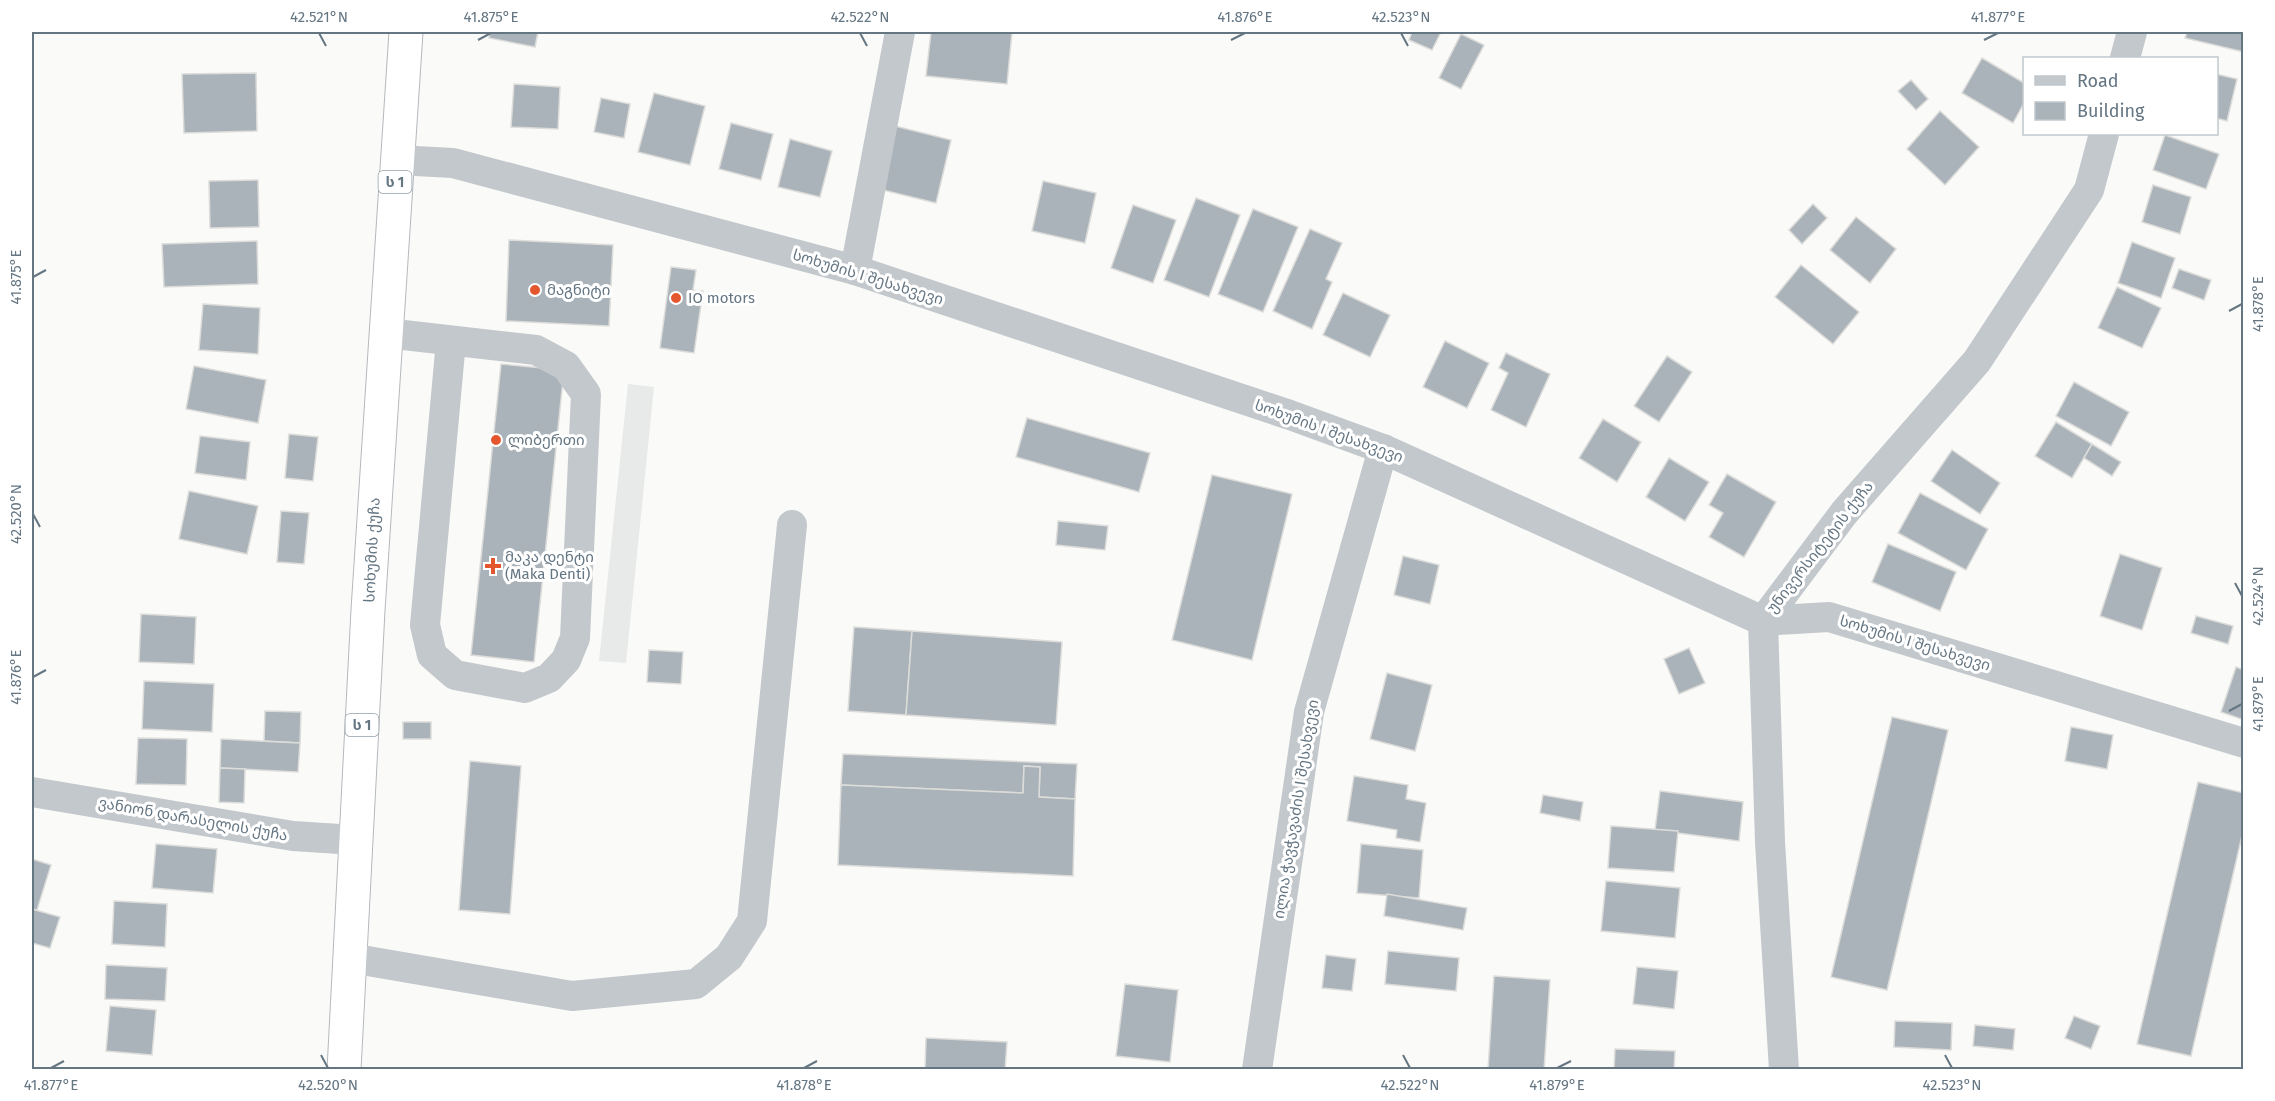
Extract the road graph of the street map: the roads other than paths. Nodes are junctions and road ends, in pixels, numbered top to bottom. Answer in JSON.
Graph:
{"nodes":[{"id":1,"x":406,"y":32,"type":"edge"},
{"id":2,"x":900,"y":32,"type":"edge"},
{"id":3,"x":2132,"y":32,"type":"edge"},
{"id":4,"x":2125,"y":57,"type":"edge"},
{"id":5,"x":2104,"y":135,"type":"edge"},
{"id":6,"x":397,"y":160,"type":"junction"},
{"id":7,"x":855,"y":270,"type":"junction"},
{"id":8,"x":386,"y":333,"type":"junction"},
{"id":9,"x":451,"y":341,"type":"junction"},
{"id":10,"x":1383,"y":449,"type":"junction"},
{"id":11,"x":792,"y":525,"type":"dead end"},
{"id":12,"x":1763,"y":621,"type":"junction"},
{"id":13,"x":2244,"y":743,"type":"edge"},
{"id":14,"x":32,"y":792,"type":"edge"},
{"id":15,"x":355,"y":840,"type":"junction"},
{"id":16,"x":350,"y":958,"type":"junction"},
{"id":17,"x":344,"y":1070,"type":"edge"},
{"id":18,"x":1257,"y":1070,"type":"edge"},
{"id":19,"x":1784,"y":1070,"type":"edge"}],
"edges":[{"from":1,"to":6,"type":"highway","name":"სოხუმის ქუჩა","number":"ს 1"},
{"from":2,"to":7,"type":"street"},
{"from":3,"to":4,"type":"street"},
{"from":5,"to":12,"type":"street","name":"უნივერსიტეტის ქუჩა"},
{"from":6,"to":7,"type":"street","name":"სოხუმის I შესახვევი"},
{"from":6,"to":8,"type":"highway","name":"სოხუმის ქუჩა","number":"ს 1"},
{"from":7,"to":10,"type":"street","name":"სოხუმის I შესახვევი"},
{"from":8,"to":9,"type":"street"},
{"from":8,"to":15,"type":"highway","name":"სოხუმის ქუჩა","number":"ს 1"},
{"from":9,"to":9,"type":"street"},
{"from":10,"to":12,"type":"street","name":"სოხუმის I შესახვევი"},
{"from":10,"to":18,"type":"street","name":"ილია ჭავჭავაძის I შესახვევი"},
{"from":11,"to":16,"type":"street"},
{"from":12,"to":13,"type":"street","name":"სოხუმის I შესახვევი"},
{"from":12,"to":19,"type":"street","name":"უნივერსიტეტის ქუჩა"},
{"from":14,"to":15,"type":"street","name":"ვანიონ დარასელის ქუჩა"},
{"from":15,"to":16,"type":"highway","name":"სოხუმის ქუჩა","number":"ს 1"},
{"from":16,"to":17,"type":"highway","name":"სოხუმის ქუჩა","number":"ს 1"}]}
